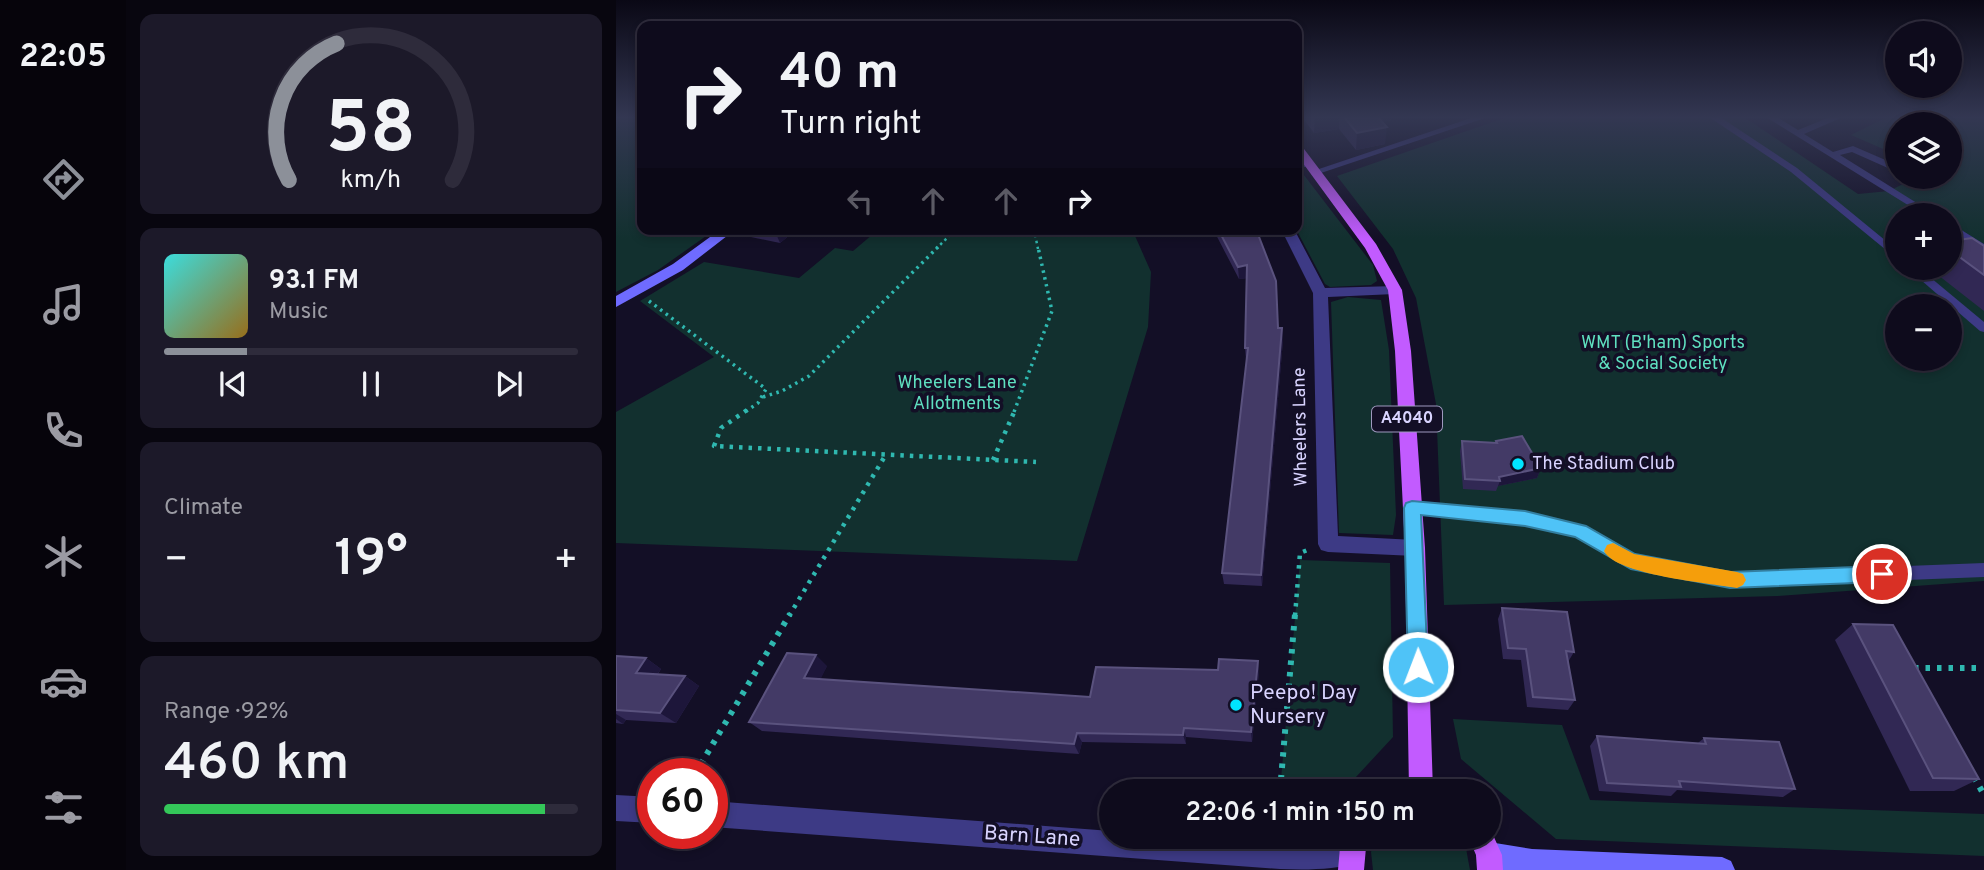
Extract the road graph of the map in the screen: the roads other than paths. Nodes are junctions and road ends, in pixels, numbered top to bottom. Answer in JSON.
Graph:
{"nodes":[{"id":1,"x":1340,"y":158,"type":"edge"},
{"id":2,"x":1775,"y":158,"type":"edge"},
{"id":3,"x":1834,"y":158,"type":"edge"},
{"id":4,"x":1307,"y":167,"type":"edge"},
{"id":5,"x":1911,"y":203,"type":"edge"},
{"id":6,"x":1962,"y":234,"type":"edge"},
{"id":7,"x":722,"y":235,"type":"edge"},
{"id":8,"x":1291,"y":235,"type":"edge"},
{"id":9,"x":1885,"y":246,"type":"edge"},
{"id":10,"x":1984,"y":249,"type":"edge"},
{"id":11,"x":1926,"y":280,"type":"edge"},
{"id":12,"x":1395,"y":290,"type":"junction"},
{"id":13,"x":1320,"y":293,"type":"junction"},
{"id":14,"x":616,"y":302,"type":"edge"},
{"id":15,"x":1984,"y":328,"type":"edge"},
{"id":16,"x":1412,"y":508,"type":"junction"},
{"id":17,"x":1415,"y":548,"type":"junction"},
{"id":18,"x":1984,"y":570,"type":"edge"},
{"id":19,"x":1422,"y":779,"type":"edge"},
{"id":20,"x":616,"y":808,"type":"edge"},
{"id":21,"x":637,"y":809,"type":"edge"},
{"id":22,"x":728,"y":815,"type":"edge"},
{"id":23,"x":1352,"y":853,"type":"edge"},
{"id":24,"x":1486,"y":854,"type":"edge"},
{"id":25,"x":1722,"y":870,"type":"edge"}],
"edges":[{"from":1,"to":4,"type":"lane"},
{"from":2,"to":9,"type":"lane"},
{"from":3,"to":5,"type":"lane"},
{"from":4,"to":12,"type":"main road","number":"A4040"},
{"from":6,"to":10,"type":"lane"},
{"from":7,"to":14,"type":"main road"},
{"from":8,"to":13,"type":"street","name":"Wheelers Lane"},
{"from":11,"to":15,"type":"lane"},
{"from":12,"to":13,"type":"street"},
{"from":12,"to":16,"type":"main road","number":"A4040"},
{"from":13,"to":17,"type":"street","name":"Wheelers Lane"},
{"from":16,"to":17,"type":"main road","number":"A4040"},
{"from":16,"to":18,"type":"lane"},
{"from":17,"to":19,"type":"main road","number":"A4040"},
{"from":20,"to":21,"type":"street"},
{"from":22,"to":23,"type":"street","name":"Barn Lane"},
{"from":24,"to":25,"type":"main road"}]}
